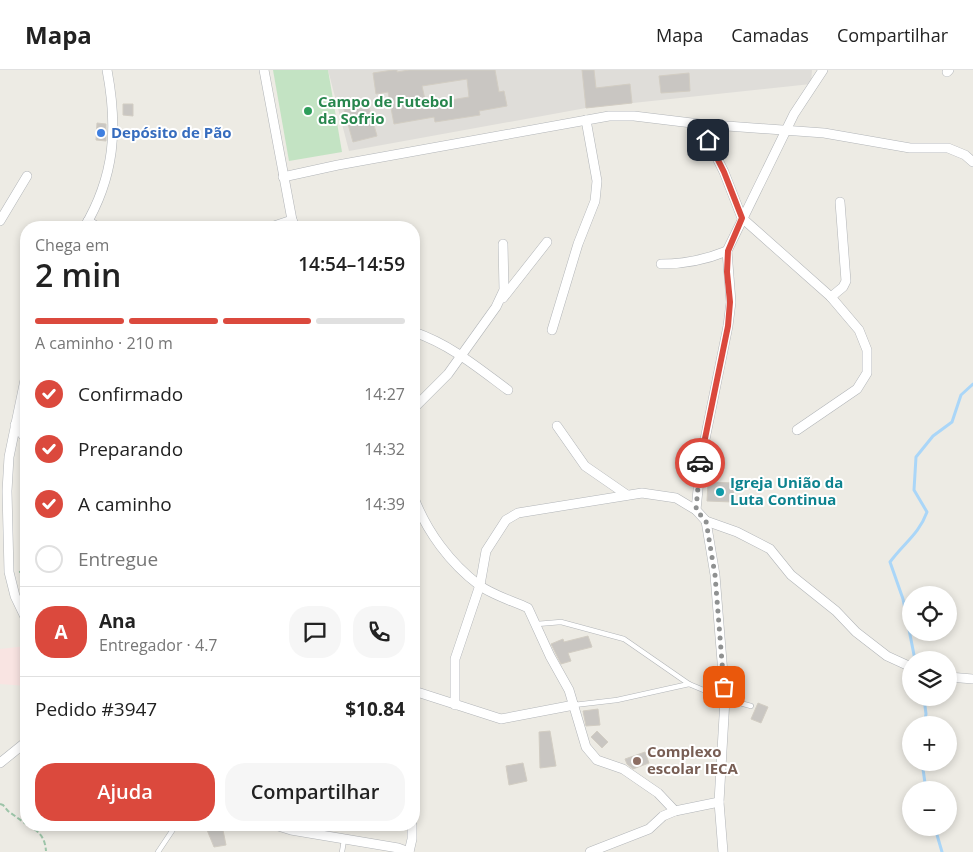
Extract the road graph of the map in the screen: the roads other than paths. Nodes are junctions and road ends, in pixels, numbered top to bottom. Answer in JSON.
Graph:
{"nodes":[{"id":1,"x":107,"y":70,"type":"edge"},
{"id":2,"x":264,"y":70,"type":"edge"},
{"id":3,"x":823,"y":70,"type":"edge"},
{"id":4,"x":586,"y":120,"type":"junction"},
{"id":5,"x":700,"y":124,"type":"junction"},
{"id":6,"x":788,"y":131,"type":"junction"},
{"id":7,"x":973,"y":162,"type":"edge"},
{"id":8,"x":27,"y":176,"type":"dead end"},
{"id":9,"x":283,"y":177,"type":"junction"},
{"id":10,"x":840,"y":202,"type":"dead end"},
{"id":11,"x":742,"y":218,"type":"junction"},
{"id":12,"x":0,"y":221,"type":"edge"},
{"id":13,"x":87,"y":221,"type":"edge"},
{"id":14,"x":291,"y":221,"type":"edge"},
{"id":15,"x":547,"y":242,"type":"dead end"},
{"id":16,"x":503,"y":244,"type":"dead end"},
{"id":17,"x":728,"y":251,"type":"junction"},
{"id":18,"x":661,"y":264,"type":"dead end"},
{"id":19,"x":831,"y":297,"type":"junction"},
{"id":20,"x":496,"y":307,"type":"junction"},
{"id":21,"x":552,"y":330,"type":"dead end"},
{"id":22,"x":420,"y":334,"type":"edge"},
{"id":23,"x":461,"y":355,"type":"junction"},
{"id":24,"x":508,"y":390,"type":"dead end"},
{"id":25,"x":20,"y":401,"type":"edge"},
{"id":26,"x":420,"y":402,"type":"edge"},
{"id":27,"x":15,"y":424,"type":"junction"},
{"id":28,"x":557,"y":426,"type":"dead end"},
{"id":29,"x":797,"y":430,"type":"dead end"},
{"id":30,"x":20,"y":431,"type":"edge"},
{"id":31,"x":627,"y":494,"type":"junction"},
{"id":32,"x":696,"y":510,"type":"junction"},
{"id":33,"x":420,"y":514,"type":"edge"},
{"id":34,"x":706,"y":521,"type":"junction"},
{"id":35,"x":480,"y":585,"type":"junction"},
{"id":36,"x":20,"y":606,"type":"edge"},
{"id":37,"x":537,"y":624,"type":"junction"},
{"id":38,"x":902,"y":663,"type":"edge"},
{"id":39,"x":957,"y":678,"type":"edge"},
{"id":40,"x":973,"y":680,"type":"edge"},
{"id":41,"x":689,"y":684,"type":"junction"},
{"id":42,"x":420,"y":693,"type":"edge"},
{"id":43,"x":725,"y":699,"type":"junction"},
{"id":44,"x":455,"y":705,"type":"junction"},
{"id":45,"x":574,"y":705,"type":"junction"},
{"id":46,"x":751,"y":706,"type":"dead end"},
{"id":47,"x":20,"y":747,"type":"edge"},
{"id":48,"x":0,"y":763,"type":"edge"},
{"id":49,"x":719,"y":802,"type":"junction"},
{"id":50,"x":675,"y":811,"type":"junction"},
{"id":51,"x":172,"y":831,"type":"edge"},
{"id":52,"x":303,"y":831,"type":"edge"},
{"id":53,"x":412,"y":831,"type":"edge"},
{"id":54,"x":344,"y":840,"type":"junction"},
{"id":55,"x":158,"y":852,"type":"edge"},
{"id":56,"x":342,"y":852,"type":"edge"},
{"id":57,"x":409,"y":852,"type":"edge"},
{"id":58,"x":590,"y":852,"type":"edge"},
{"id":59,"x":722,"y":852,"type":"edge"}],
"edges":[{"from":1,"to":13,"type":"street"},
{"from":2,"to":9,"type":"street"},
{"from":3,"to":6,"type":"street"},
{"from":4,"to":5,"type":"street"},
{"from":4,"to":9,"type":"street"},
{"from":4,"to":21,"type":"street"},
{"from":5,"to":6,"type":"street"},
{"from":5,"to":11,"type":"street"},
{"from":6,"to":7,"type":"street"},
{"from":6,"to":11,"type":"street"},
{"from":8,"to":12,"type":"street"},
{"from":9,"to":14,"type":"street"},
{"from":10,"to":19,"type":"street"},
{"from":11,"to":17,"type":"street"},
{"from":11,"to":19,"type":"street"},
{"from":15,"to":20,"type":"street"},
{"from":16,"to":20,"type":"street"},
{"from":17,"to":18,"type":"street"},
{"from":17,"to":32,"type":"street"},
{"from":19,"to":29,"type":"street"},
{"from":20,"to":23,"type":"street"},
{"from":22,"to":23,"type":"street"},
{"from":23,"to":24,"type":"street"},
{"from":23,"to":26,"type":"street"},
{"from":25,"to":27,"type":"street"},
{"from":27,"to":30,"type":"street"},
{"from":27,"to":36,"type":"street"},
{"from":28,"to":31,"type":"street"},
{"from":31,"to":32,"type":"street"},
{"from":31,"to":35,"type":"street"},
{"from":32,"to":34,"type":"street"},
{"from":33,"to":35,"type":"street"},
{"from":34,"to":38,"type":"street"},
{"from":34,"to":43,"type":"street"},
{"from":35,"to":37,"type":"street"},
{"from":35,"to":44,"type":"street"},
{"from":37,"to":41,"type":"lane"},
{"from":37,"to":45,"type":"street"},
{"from":39,"to":40,"type":"street"},
{"from":41,"to":43,"type":"lane"},
{"from":41,"to":45,"type":"lane"},
{"from":42,"to":44,"type":"street"},
{"from":43,"to":46,"type":"lane"},
{"from":43,"to":49,"type":"street"},
{"from":44,"to":45,"type":"street"},
{"from":45,"to":50,"type":"street"},
{"from":47,"to":48,"type":"street"},
{"from":49,"to":50,"type":"street"},
{"from":49,"to":59,"type":"street"},
{"from":50,"to":58,"type":"street"},
{"from":51,"to":55,"type":"lane"},
{"from":52,"to":54,"type":"street"},
{"from":53,"to":57,"type":"street"},
{"from":54,"to":56,"type":"lane"},
{"from":54,"to":57,"type":"street"}]}
